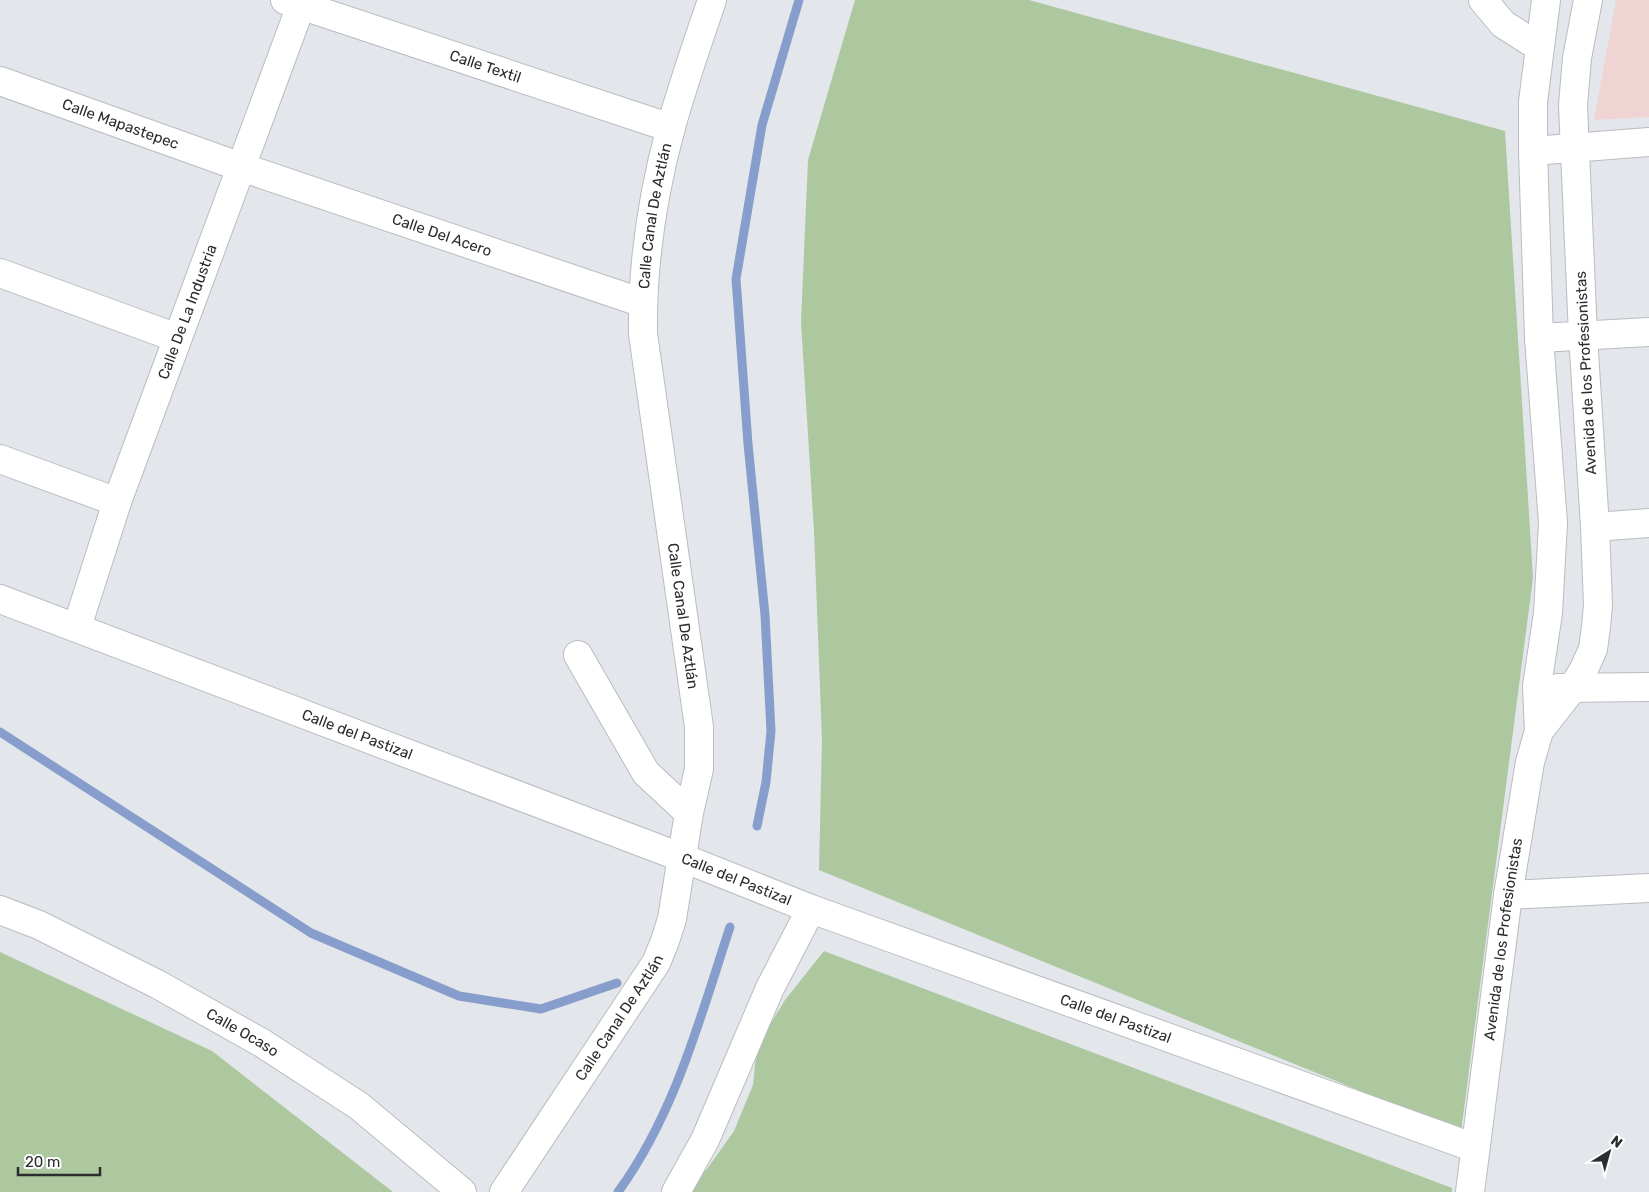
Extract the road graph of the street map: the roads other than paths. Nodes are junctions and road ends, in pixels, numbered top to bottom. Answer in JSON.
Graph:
{"nodes":[{"id":1,"x":712,"y":0,"type":"edge"},
{"id":2,"x":1483,"y":0,"type":"edge"},
{"id":3,"x":1546,"y":0,"type":"edge"},
{"id":4,"x":1588,"y":0,"type":"edge"},
{"id":5,"x":296,"y":2,"type":"edge"},
{"id":6,"x":1539,"y":47,"type":"junction"},
{"id":7,"x":0,"y":81,"type":"edge"},
{"id":8,"x":671,"y":128,"type":"junction"},
{"id":9,"x":1649,"y":142,"type":"edge"},
{"id":10,"x":1575,"y":147,"type":"junction"},
{"id":11,"x":1533,"y":150,"type":"junction"},
{"id":12,"x":241,"y":167,"type":"junction"},
{"id":13,"x":0,"y":273,"type":"edge"},
{"id":14,"x":643,"y":303,"type":"junction"},
{"id":15,"x":1649,"y":332,"type":"edge"},
{"id":16,"x":1583,"y":335,"type":"junction"},
{"id":17,"x":177,"y":338,"type":"junction"},
{"id":18,"x":1540,"y":338,"type":"junction"},
{"id":19,"x":0,"y":459,"type":"edge"},
{"id":20,"x":117,"y":502,"type":"junction"},
{"id":21,"x":1649,"y":523,"type":"edge"},
{"id":22,"x":1595,"y":527,"type":"junction"},
{"id":23,"x":0,"y":599,"type":"edge"},
{"id":24,"x":77,"y":627,"type":"junction"},
{"id":25,"x":578,"y":655,"type":"dead end"},
{"id":26,"x":1537,"y":686,"type":"junction"},
{"id":27,"x":1649,"y":687,"type":"edge"},
{"id":28,"x":1572,"y":689,"type":"junction"},
{"id":29,"x":1539,"y":731,"type":"junction"},
{"id":30,"x":689,"y":813,"type":"junction"},
{"id":31,"x":683,"y":858,"type":"junction"},
{"id":32,"x":1649,"y":888,"type":"edge"},
{"id":33,"x":1508,"y":895,"type":"junction"},
{"id":34,"x":811,"y":909,"type":"junction"},
{"id":35,"x":0,"y":910,"type":"edge"},
{"id":36,"x":1475,"y":1148,"type":"junction"},
{"id":37,"x":462,"y":1192,"type":"edge"},
{"id":38,"x":504,"y":1192,"type":"edge"},
{"id":39,"x":676,"y":1192,"type":"edge"},
{"id":40,"x":1470,"y":1192,"type":"edge"}],
"edges":[{"from":1,"to":8,"type":"street","name":"Calle Canal De Aztlán"},
{"from":2,"to":6,"type":"street"},
{"from":3,"to":6,"type":"street","name":"Avenida de los Profesionistas"},
{"from":4,"to":10,"type":"street","name":"Avenida de los Profesionistas"},
{"from":5,"to":8,"type":"street","name":"Calle Textil"},
{"from":5,"to":12,"type":"street","name":"Calle De La Industria"},
{"from":6,"to":11,"type":"street","name":"Avenida de los Profesionistas"},
{"from":7,"to":12,"type":"street","name":"Calle Mapastepec"},
{"from":8,"to":14,"type":"street","name":"Calle Canal De Aztlán"},
{"from":9,"to":10,"type":"street"},
{"from":10,"to":11,"type":"street"},
{"from":10,"to":16,"type":"street","name":"Avenida de los Profesionistas"},
{"from":11,"to":18,"type":"street","name":"Avenida de los Profesionistas"},
{"from":12,"to":14,"type":"street","name":"Calle Del Acero"},
{"from":12,"to":17,"type":"street","name":"Calle De La Industria"},
{"from":13,"to":17,"type":"street"},
{"from":14,"to":30,"type":"street","name":"Calle Canal De Aztlán"},
{"from":15,"to":16,"type":"street"},
{"from":16,"to":18,"type":"street"},
{"from":16,"to":22,"type":"street","name":"Avenida de los Profesionistas"},
{"from":17,"to":20,"type":"street","name":"Calle De La Industria"},
{"from":18,"to":26,"type":"street","name":"Avenida de los Profesionistas"},
{"from":19,"to":20,"type":"street"},
{"from":20,"to":24,"type":"street","name":"Calle De La Industria"},
{"from":21,"to":22,"type":"street"},
{"from":22,"to":28,"type":"street","name":"Avenida de los Profesionistas"},
{"from":23,"to":24,"type":"street","name":"Calle del Pastizal"},
{"from":24,"to":31,"type":"street","name":"Calle del Pastizal"},
{"from":25,"to":30,"type":"street"},
{"from":26,"to":28,"type":"street"},
{"from":26,"to":29,"type":"street","name":"Avenida de los Profesionistas"},
{"from":27,"to":28,"type":"street"},
{"from":28,"to":29,"type":"street","name":"Avenida de los Profesionistas"},
{"from":29,"to":33,"type":"street","name":"Avenida de los Profesionistas"},
{"from":30,"to":31,"type":"street","name":"Calle Canal De Aztlán"},
{"from":31,"to":34,"type":"street","name":"Calle del Pastizal"},
{"from":31,"to":38,"type":"street","name":"Calle Canal De Aztlán"},
{"from":32,"to":33,"type":"street"},
{"from":33,"to":36,"type":"street","name":"Avenida de los Profesionistas"},
{"from":34,"to":36,"type":"street","name":"Calle del Pastizal"},
{"from":34,"to":39,"type":"street"},
{"from":35,"to":37,"type":"street","name":"Calle Ocaso"},
{"from":36,"to":40,"type":"street","name":"Avenida de los Profesionistas"}]}
